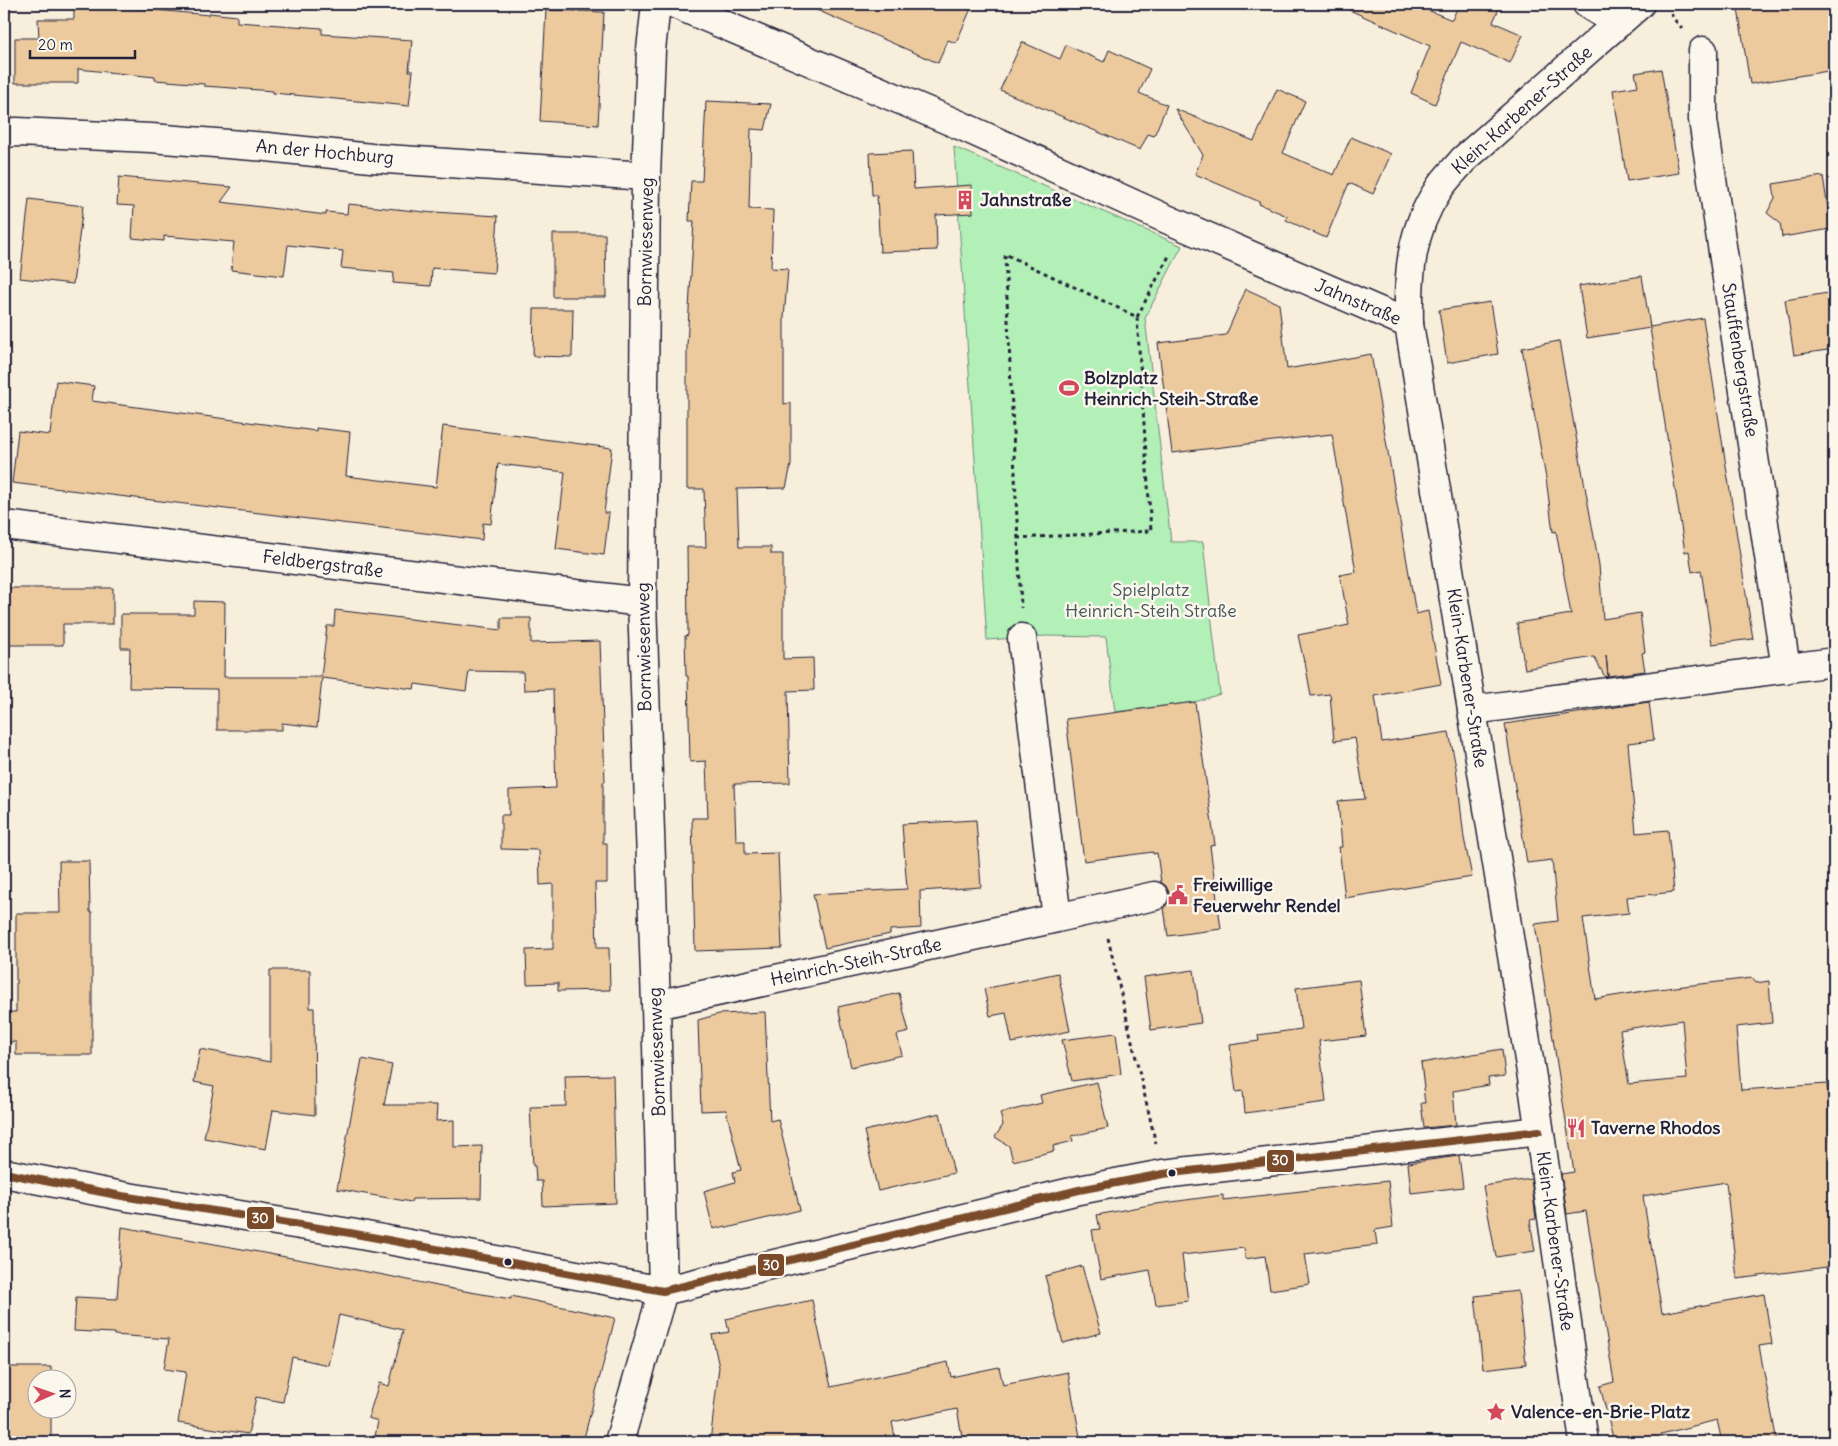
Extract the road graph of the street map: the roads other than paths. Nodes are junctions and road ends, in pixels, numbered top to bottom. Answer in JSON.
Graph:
{"nodes":[{"id":1,"x":656,"y":4,"type":"edge"},
{"id":2,"x":675,"y":4,"type":"edge"},
{"id":3,"x":1587,"y":4,"type":"edge"},
{"id":4,"x":1640,"y":4,"type":"edge"},
{"id":5,"x":1618,"y":23,"type":"junction"},
{"id":6,"x":1703,"y":51,"type":"dead end"},
{"id":7,"x":4,"y":133,"type":"edge"},
{"id":8,"x":646,"y":176,"type":"junction"},
{"id":9,"x":1409,"y":324,"type":"junction"},
{"id":10,"x":4,"y":525,"type":"edge"},
{"id":11,"x":642,"y":602,"type":"junction"},
{"id":12,"x":1022,"y":638,"type":"road end"},
{"id":13,"x":1834,"y":662,"type":"edge"},
{"id":14,"x":1786,"y":669,"type":"junction"},
{"id":15,"x":1472,"y":710,"type":"junction"},
{"id":16,"x":1154,"y":896,"type":"dead end"},
{"id":17,"x":1057,"y":918,"type":"junction"},
{"id":18,"x":656,"y":1005,"type":"junction"},
{"id":19,"x":1540,"y":1132,"type":"junction"},
{"id":20,"x":4,"y":1173,"type":"edge"},
{"id":21,"x":663,"y":1291,"type":"junction"},
{"id":22,"x":619,"y":1442,"type":"edge"},
{"id":23,"x":1584,"y":1442,"type":"edge"}],
"edges":[{"from":1,"to":8,"type":"street","name":"Bornwiesenweg"},
{"from":2,"to":9,"type":"street","name":"Jahnstraße"},
{"from":3,"to":5,"type":"street"},
{"from":4,"to":5,"type":"street","name":"Klein-Karbener-Straße"},
{"from":5,"to":9,"type":"street","name":"Klein-Karbener-Straße"},
{"from":6,"to":14,"type":"street","name":"Stauffenbergstraße"},
{"from":7,"to":8,"type":"street","name":"An der Hochburg"},
{"from":8,"to":11,"type":"street","name":"Bornwiesenweg"},
{"from":9,"to":15,"type":"street","name":"Klein-Karbener-Straße"},
{"from":10,"to":11,"type":"street","name":"Feldbergstraße"},
{"from":11,"to":18,"type":"street","name":"Bornwiesenweg"},
{"from":12,"to":17,"type":"street"},
{"from":13,"to":14,"type":"street"},
{"from":14,"to":15,"type":"street"},
{"from":15,"to":19,"type":"street","name":"Klein-Karbener-Straße"},
{"from":16,"to":17,"type":"street","name":"Heinrich-Steih-Straße"},
{"from":17,"to":18,"type":"street","name":"Heinrich-Steih-Straße"},
{"from":18,"to":21,"type":"street","name":"Bornwiesenweg"},
{"from":19,"to":21,"type":"street"},
{"from":19,"to":23,"type":"street","name":"Klein-Karbener-Straße"},
{"from":20,"to":21,"type":"street"},
{"from":21,"to":22,"type":"street","name":"Bornwiesenweg"}]}
